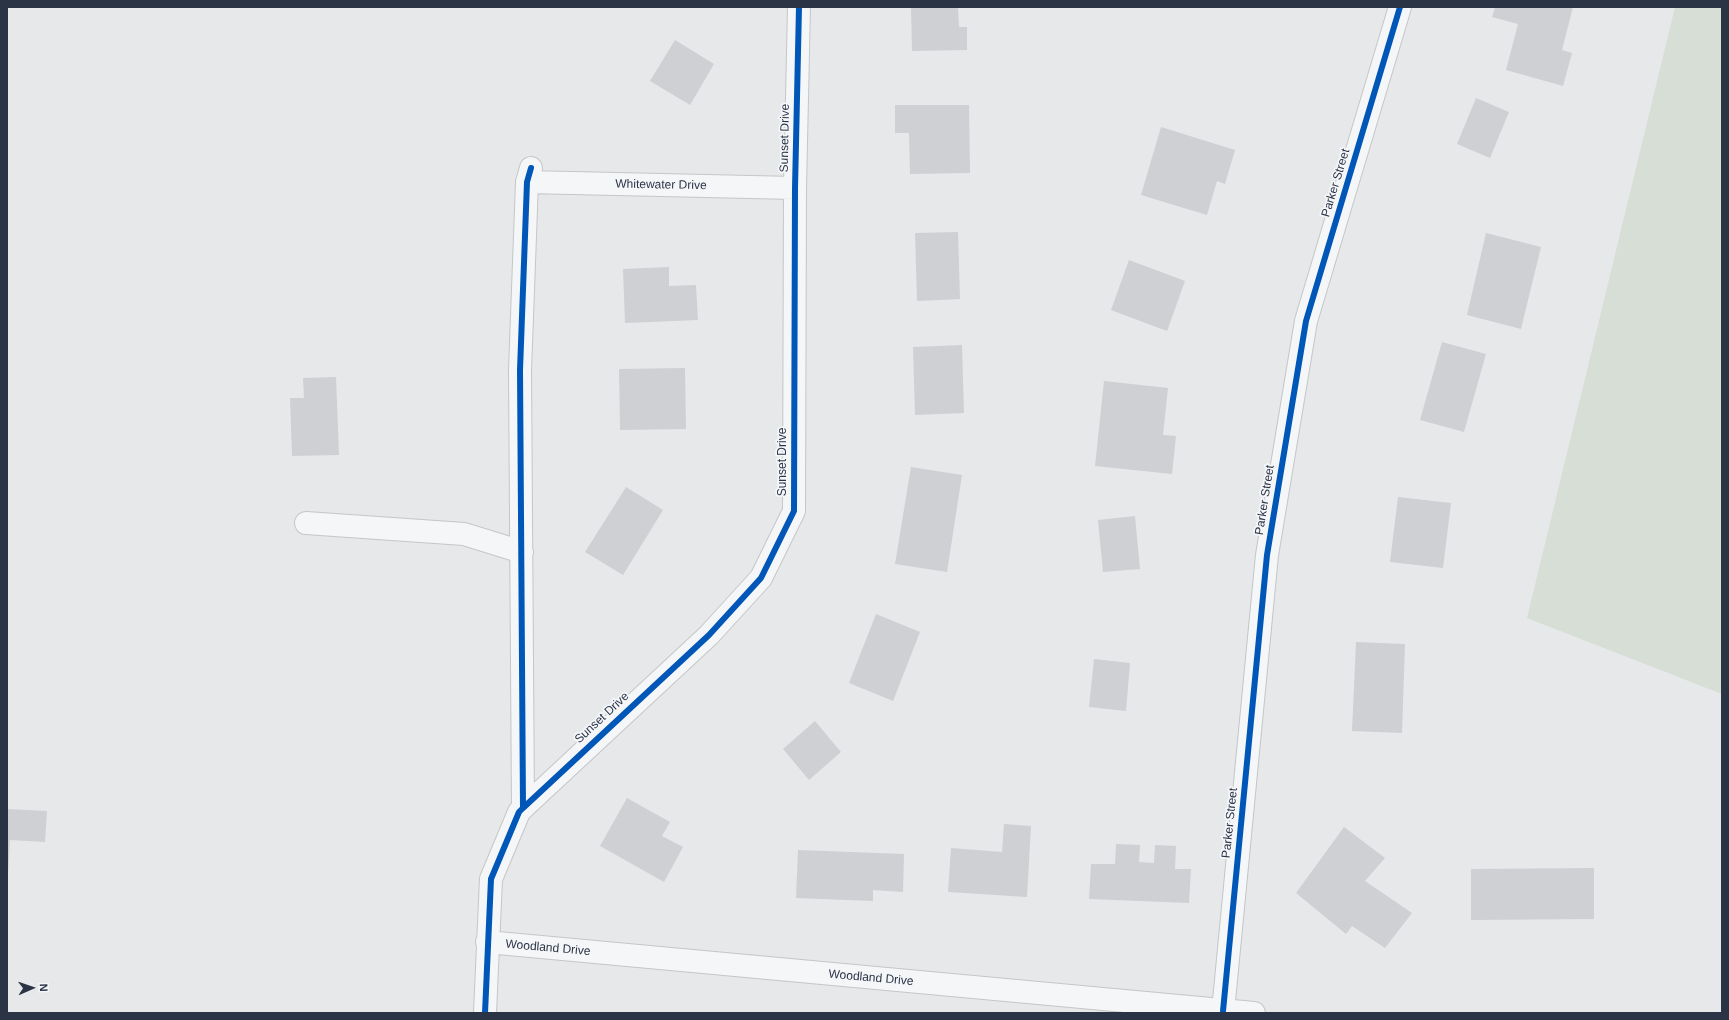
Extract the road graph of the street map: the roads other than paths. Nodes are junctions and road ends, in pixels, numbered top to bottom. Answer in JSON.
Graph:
{"nodes":[{"id":1,"x":800,"y":7,"type":"edge"},
{"id":2,"x":1400,"y":7,"type":"edge"},
{"id":3,"x":529,"y":175,"type":"joint"},
{"id":4,"x":795,"y":188,"type":"junction"},
{"id":5,"x":306,"y":523,"type":"dead end"},
{"id":6,"x":522,"y":552,"type":"junction"},
{"id":7,"x":523,"y":808,"type":"junction"},
{"id":8,"x":487,"y":942,"type":"junction"},
{"id":9,"x":1223,"y":1011,"type":"junction"},
{"id":10,"x":485,"y":1013,"type":"edge"},
{"id":11,"x":1254,"y":1013,"type":"edge"}],
"edges":[{"from":1,"to":4,"type":"street","name":"Sunset Drive"},
{"from":2,"to":9,"type":"street","name":"Parker Street"},
{"from":3,"to":4,"type":"street","name":"Whitewater Drive"},
{"from":3,"to":6,"type":"street","name":"Sunset Drive"},
{"from":4,"to":7,"type":"street","name":"Sunset Drive"},
{"from":5,"to":6,"type":"street"},
{"from":6,"to":7,"type":"street","name":"Sunset Drive"},
{"from":7,"to":8,"type":"street","name":"Sunset Drive"},
{"from":8,"to":9,"type":"street","name":"Woodland Drive"},
{"from":8,"to":10,"type":"street","name":"Sunset Drive"},
{"from":9,"to":11,"type":"street","name":"Woodland Drive"}]}
